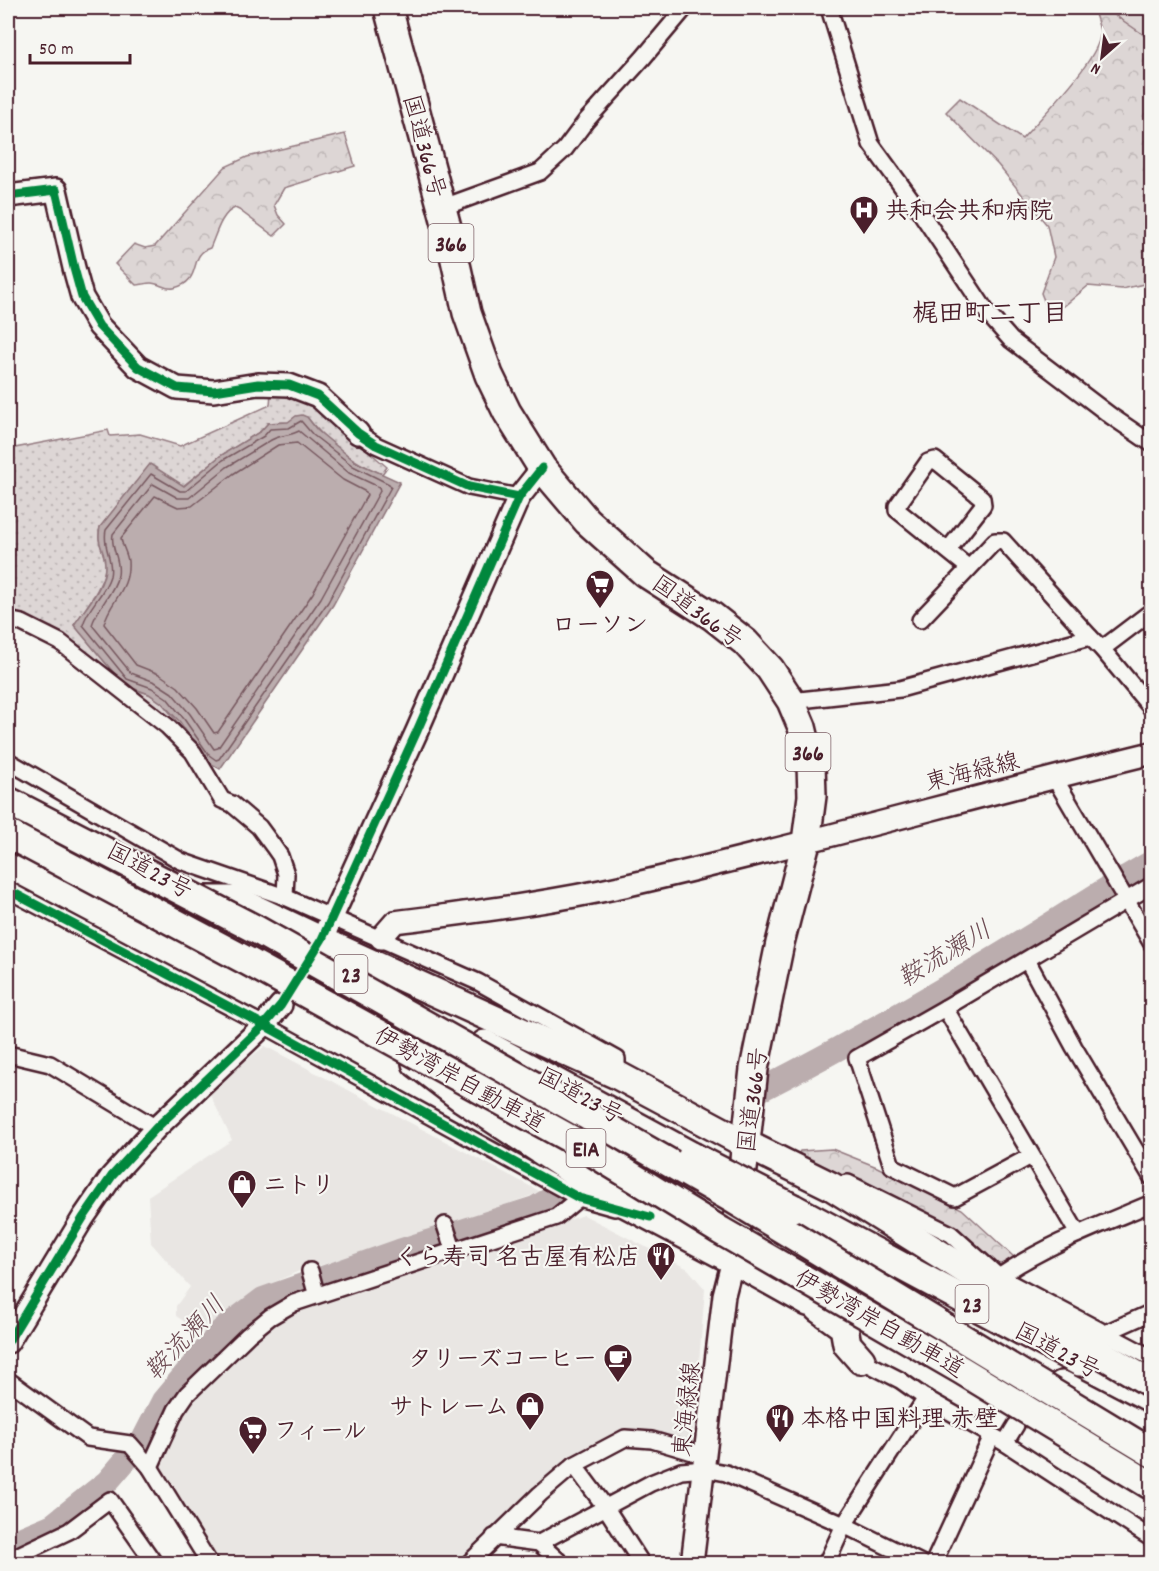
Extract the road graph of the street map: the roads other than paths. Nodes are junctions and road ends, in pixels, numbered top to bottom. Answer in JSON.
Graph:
{"nodes":[{"id":1,"x":388,"y":8,"type":"edge"},
{"id":2,"x":685,"y":8,"type":"edge"},
{"id":3,"x":829,"y":8,"type":"edge"},
{"id":4,"x":8,"y":196,"type":"edge"},
{"id":5,"x":441,"y":208,"type":"junction"},
{"id":6,"x":358,"y":433,"type":"joint"},
{"id":7,"x":1152,"y":444,"type":"edge"},
{"id":8,"x":542,"y":468,"type":"junction"},
{"id":9,"x":519,"y":497,"type":"junction"},
{"id":10,"x":948,"y":550,"type":"junction"},
{"id":11,"x":969,"y":568,"type":"junction"},
{"id":12,"x":1152,"y":612,"type":"edge"},
{"id":13,"x":8,"y":620,"type":"edge"},
{"id":14,"x":920,"y":620,"type":"dead end"},
{"id":15,"x":1090,"y":637,"type":"junction"},
{"id":16,"x":1102,"y":649,"type":"junction"},
{"id":17,"x":791,"y":701,"type":"junction"},
{"id":18,"x":1152,"y":709,"type":"edge"},
{"id":19,"x":1152,"y":753,"type":"edge"},
{"id":20,"x":8,"y":761,"type":"edge"},
{"id":21,"x":1054,"y":777,"type":"junction"},
{"id":22,"x":8,"y":799,"type":"edge"},
{"id":23,"x":8,"y":836,"type":"edge"},
{"id":24,"x":806,"y":842,"type":"junction"},
{"id":25,"x":1152,"y":885,"type":"edge"},
{"id":26,"x":8,"y":890,"type":"edge"},
{"id":27,"x":1119,"y":890,"type":"junction"},
{"id":28,"x":285,"y":897,"type":"junction"},
{"id":29,"x":207,"y":900,"type":"junction"},
{"id":30,"x":333,"y":916,"type":"junction"},
{"id":31,"x":381,"y":938,"type":"junction"},
{"id":32,"x":322,"y":939,"type":"dead end"},
{"id":33,"x":1152,"y":944,"type":"edge"},
{"id":34,"x":1027,"y":960,"type":"junction"},
{"id":35,"x":281,"y":1005,"type":"dead end"},
{"id":36,"x":945,"y":1008,"type":"junction"},
{"id":37,"x":264,"y":1024,"type":"junction"},
{"id":38,"x":391,"y":1044,"type":"junction"},
{"id":39,"x":8,"y":1054,"type":"edge"},
{"id":40,"x":617,"y":1075,"type":"junction"},
{"id":41,"x":156,"y":1128,"type":"junction"},
{"id":42,"x":746,"y":1144,"type":"junction"},
{"id":43,"x":1031,"y":1156,"type":"junction"},
{"id":44,"x":1152,"y":1178,"type":"edge"},
{"id":45,"x":831,"y":1186,"type":"junction"},
{"id":46,"x":579,"y":1198,"type":"junction"},
{"id":47,"x":1152,"y":1203,"type":"edge"},
{"id":48,"x":650,"y":1217,"type":"junction"},
{"id":49,"x":446,"y":1224,"type":"dead end"},
{"id":50,"x":1078,"y":1234,"type":"junction"},
{"id":51,"x":451,"y":1243,"type":"dead end"},
{"id":52,"x":733,"y":1260,"type":"junction"},
{"id":53,"x":310,"y":1271,"type":"dead end"},
{"id":54,"x":999,"y":1277,"type":"junction"},
{"id":55,"x":315,"y":1289,"type":"dead end"},
{"id":56,"x":808,"y":1302,"type":"junction"},
{"id":57,"x":1152,"y":1312,"type":"edge"},
{"id":58,"x":1103,"y":1334,"type":"junction"},
{"id":59,"x":970,"y":1337,"type":"junction"},
{"id":60,"x":8,"y":1342,"type":"edge"},
{"id":61,"x":1152,"y":1358,"type":"edge"},
{"id":62,"x":861,"y":1359,"type":"joint"},
{"id":63,"x":8,"y":1380,"type":"edge"},
{"id":64,"x":1152,"y":1384,"type":"edge"},
{"id":65,"x":926,"y":1398,"type":"junction"},
{"id":66,"x":1152,"y":1400,"type":"edge"},
{"id":67,"x":1016,"y":1425,"type":"dead end"},
{"id":68,"x":1152,"y":1432,"type":"edge"},
{"id":69,"x":998,"y":1440,"type":"junction"},
{"id":70,"x":1152,"y":1453,"type":"edge"},
{"id":71,"x":706,"y":1462,"type":"junction"},
{"id":72,"x":574,"y":1465,"type":"junction"},
{"id":73,"x":150,"y":1467,"type":"junction"},
{"id":74,"x":1152,"y":1486,"type":"edge"},
{"id":75,"x":606,"y":1508,"type":"junction"},
{"id":76,"x":844,"y":1525,"type":"junction"},
{"id":77,"x":494,"y":1537,"type":"junction"},
{"id":78,"x":1152,"y":1539,"type":"edge"},
{"id":79,"x":539,"y":1543,"type":"junction"},
{"id":80,"x":8,"y":1560,"type":"edge"},
{"id":81,"x":155,"y":1563,"type":"edge"},
{"id":82,"x":210,"y":1563,"type":"edge"},
{"id":83,"x":468,"y":1563,"type":"edge"},
{"id":84,"x":562,"y":1563,"type":"edge"},
{"id":85,"x":642,"y":1563,"type":"edge"},
{"id":86,"x":692,"y":1563,"type":"edge"},
{"id":87,"x":826,"y":1563,"type":"edge"},
{"id":88,"x":923,"y":1563,"type":"edge"},
{"id":89,"x":933,"y":1563,"type":"edge"}],
"edges":[{"from":1,"to":5,"type":"highway","name":"国道366号","number":"366"},
{"from":2,"to":5,"type":"street"},
{"from":3,"to":7,"type":"street"},
{"from":4,"to":6,"type":"street"},
{"from":5,"to":8,"type":"highway","name":"国道366号","number":"366"},
{"from":6,"to":9,"type":"street"},
{"from":8,"to":9,"type":"street"},
{"from":8,"to":17,"type":"highway","name":"国道366号","number":"366"},
{"from":9,"to":30,"type":"street"},
{"from":10,"to":10,"type":"street"},
{"from":10,"to":11,"type":"street"},
{"from":11,"to":14,"type":"street"},
{"from":11,"to":15,"type":"street"},
{"from":12,"to":16,"type":"street"},
{"from":13,"to":28,"type":"street"},
{"from":15,"to":16,"type":"street"},
{"from":15,"to":17,"type":"street"},
{"from":16,"to":18,"type":"street"},
{"from":17,"to":24,"type":"highway","name":"国道366号","number":"366"},
{"from":19,"to":21,"type":"street","name":"東海緑線"},
{"from":20,"to":28,"type":"street"},
{"from":21,"to":24,"type":"street","name":"東海緑線"},
{"from":21,"to":27,"type":"street"},
{"from":22,"to":29,"type":"highway","name":"国道23号","number":"23"},
{"from":22,"to":70,"type":"highway","name":"伊勢湾岸自動車道","number":"E1A","bridge":true},
{"from":23,"to":38,"type":"highway","name":"国道23号","number":"23"},
{"from":23,"to":74,"type":"highway","name":"伊勢湾岸自動車道","number":"E1A","bridge":true},
{"from":24,"to":31,"type":"street","name":"東海緑線"},
{"from":24,"to":42,"type":"highway","name":"国道366号","number":"366"},
{"from":25,"to":27,"type":"street"},
{"from":26,"to":37,"type":"street"},
{"from":27,"to":33,"type":"street"},
{"from":27,"to":34,"type":"street"},
{"from":28,"to":30,"type":"street"},
{"from":29,"to":40,"type":"highway"},
{"from":29,"to":66,"type":"highway","name":"国道23号","number":"23","bridge":true},
{"from":30,"to":31,"type":"street"},
{"from":30,"to":32,"type":"street"},
{"from":31,"to":40,"type":"street"},
{"from":34,"to":36,"type":"street"},
{"from":34,"to":44,"type":"street"},
{"from":35,"to":37,"type":"street"},
{"from":36,"to":43,"type":"street"},
{"from":36,"to":43,"type":"street"},
{"from":37,"to":41,"type":"street"},
{"from":37,"to":46,"type":"street"},
{"from":38,"to":48,"type":"highway","number":"23"},
{"from":38,"to":59,"type":"highway","name":"国道23号","number":"23","bridge":true},
{"from":39,"to":41,"type":"street"},
{"from":40,"to":42,"type":"highway"},
{"from":41,"to":60,"type":"street"},
{"from":42,"to":45,"type":"highway"},
{"from":42,"to":52,"type":"highway","name":"国道366号","number":"366"},
{"from":43,"to":50,"type":"street"},
{"from":45,"to":54,"type":"street"},
{"from":45,"to":64,"type":"highway"},
{"from":46,"to":48,"type":"street"},
{"from":46,"to":73,"type":"street"},
{"from":47,"to":50,"type":"street"},
{"from":48,"to":52,"type":"highway","number":"23"},
{"from":49,"to":51,"type":"street"},
{"from":50,"to":54,"type":"street"},
{"from":52,"to":56,"type":"highway"},
{"from":52,"to":71,"type":"street","name":"東海緑線"},
{"from":53,"to":55,"type":"street"},
{"from":54,"to":58,"type":"street"},
{"from":56,"to":59,"type":"highway"},
{"from":56,"to":62,"type":"highway"},
{"from":57,"to":58,"type":"street"},
{"from":58,"to":61,"type":"street"},
{"from":59,"to":68,"type":"highway","name":"国道23号","number":"23"},
{"from":62,"to":65,"type":"street"},
{"from":63,"to":73,"type":"street"},
{"from":65,"to":69,"type":"street"},
{"from":65,"to":76,"type":"street"},
{"from":67,"to":69,"type":"street"},
{"from":69,"to":78,"type":"street"},
{"from":69,"to":89,"type":"street"},
{"from":71,"to":72,"type":"street"},
{"from":71,"to":75,"type":"street"},
{"from":71,"to":76,"type":"street"},
{"from":71,"to":86,"type":"street","name":"東海緑線"},
{"from":72,"to":75,"type":"street"},
{"from":72,"to":77,"type":"street"},
{"from":73,"to":82,"type":"street"},
{"from":75,"to":79,"type":"street"},
{"from":75,"to":85,"type":"street"},
{"from":76,"to":87,"type":"street"},
{"from":76,"to":88,"type":"street"},
{"from":77,"to":79,"type":"street"},
{"from":77,"to":83,"type":"street"},
{"from":79,"to":84,"type":"street"},
{"from":80,"to":81,"type":"street"}]}
